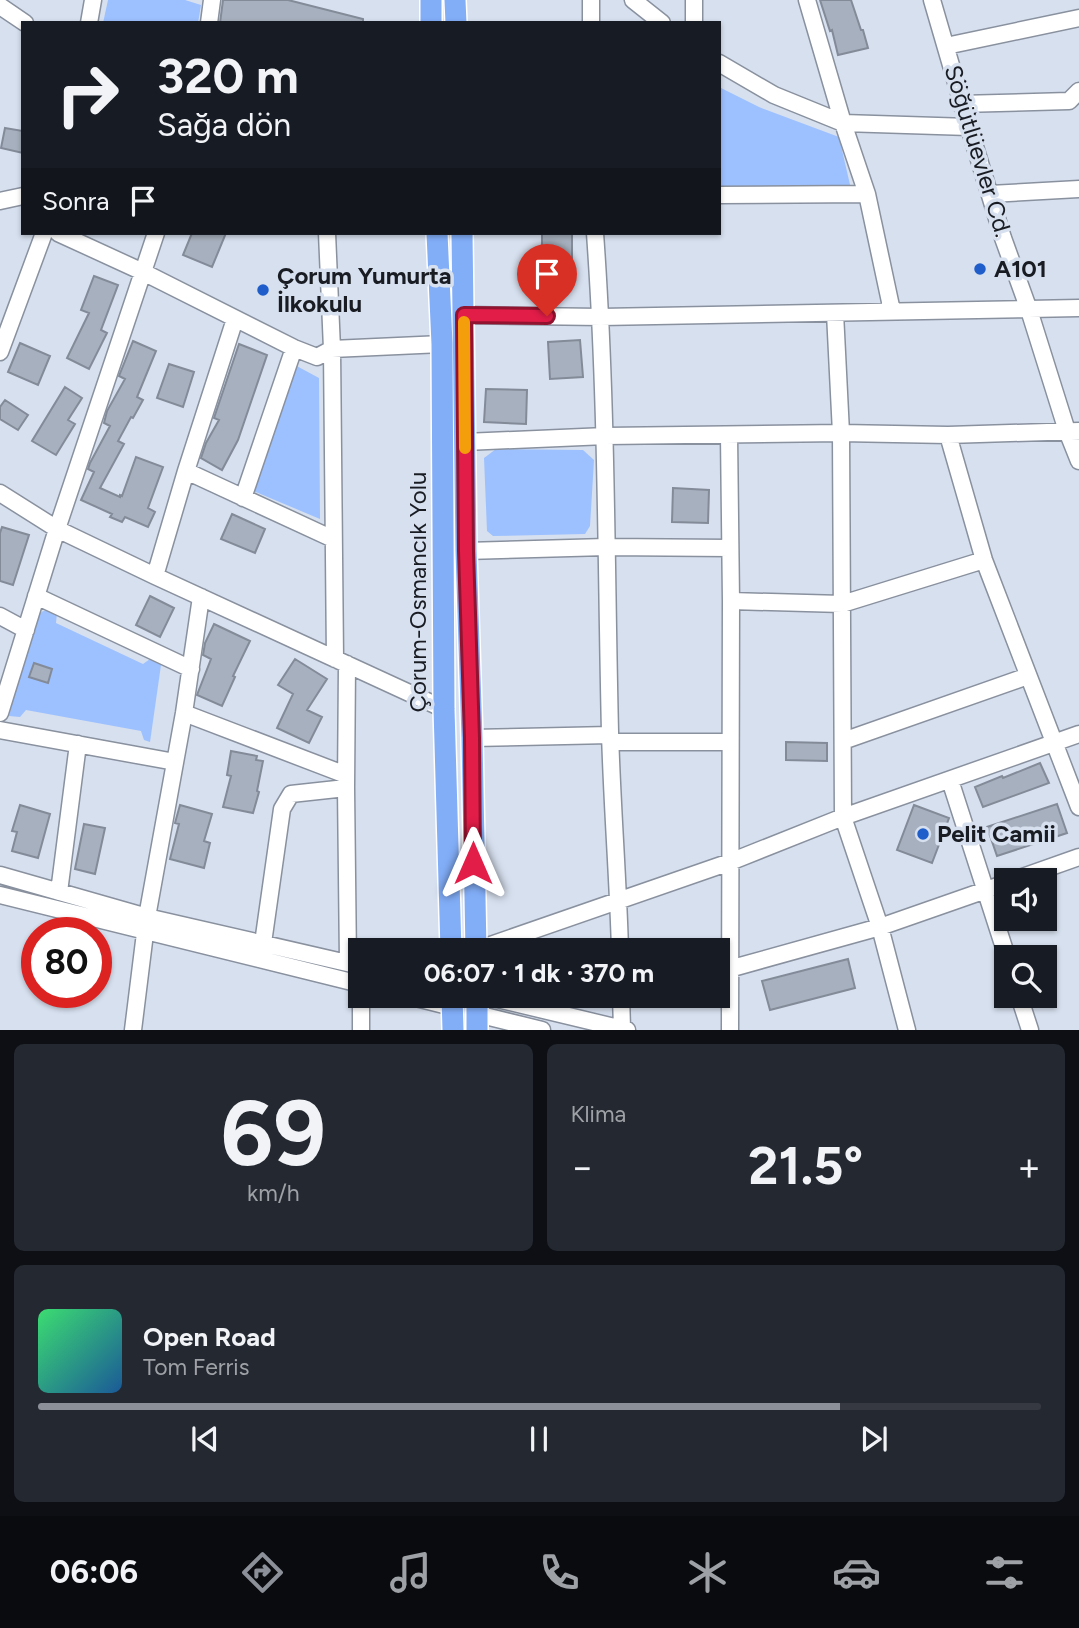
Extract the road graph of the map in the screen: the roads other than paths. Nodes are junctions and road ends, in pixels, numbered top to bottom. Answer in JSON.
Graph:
{"nodes":[{"id":1,"x":93,"y":0,"type":"edge"},
{"id":2,"x":212,"y":0,"type":"edge"},
{"id":3,"x":431,"y":0,"type":"edge"},
{"id":4,"x":455,"y":0,"type":"edge"},
{"id":5,"x":591,"y":0,"type":"edge"},
{"id":6,"x":633,"y":0,"type":"edge"},
{"id":7,"x":694,"y":0,"type":"edge"},
{"id":8,"x":807,"y":0,"type":"edge"},
{"id":9,"x":932,"y":0,"type":"edge"},
{"id":10,"x":0,"y":6,"type":"edge"},
{"id":11,"x":1079,"y":19,"type":"edge"},
{"id":12,"x":22,"y":21,"type":"edge"},
{"id":13,"x":89,"y":21,"type":"edge"},
{"id":14,"x":208,"y":21,"type":"edge"},
{"id":15,"x":431,"y":21,"type":"edge"},
{"id":16,"x":456,"y":21,"type":"edge"},
{"id":17,"x":591,"y":21,"type":"edge"},
{"id":18,"x":659,"y":21,"type":"edge"},
{"id":19,"x":694,"y":21,"type":"edge"},
{"id":20,"x":946,"y":46,"type":"junction"},
{"id":21,"x":721,"y":64,"type":"edge"},
{"id":22,"x":1079,"y":91,"type":"edge"},
{"id":23,"x":961,"y":104,"type":"junction"},
{"id":24,"x":843,"y":123,"type":"junction"},
{"id":25,"x":969,"y":127,"type":"junction"},
{"id":26,"x":1079,"y":189,"type":"edge"},
{"id":27,"x":867,"y":194,"type":"junction"},
{"id":28,"x":990,"y":194,"type":"junction"},
{"id":29,"x":721,"y":195,"type":"edge"},
{"id":30,"x":21,"y":196,"type":"edge"},
{"id":31,"x":0,"y":201,"type":"edge"},
{"id":32,"x":43,"y":235,"type":"edge"},
{"id":33,"x":62,"y":235,"type":"edge"},
{"id":34,"x":155,"y":235,"type":"edge"},
{"id":35,"x":327,"y":235,"type":"edge"},
{"id":36,"x":437,"y":235,"type":"edge"},
{"id":37,"x":462,"y":235,"type":"edge"},
{"id":38,"x":595,"y":235,"type":"edge"},
{"id":39,"x":143,"y":272,"type":"junction"},
{"id":40,"x":1079,"y":308,"type":"edge"},
{"id":41,"x":1029,"y":310,"type":"junction"},
{"id":42,"x":892,"y":312,"type":"junction"},
{"id":43,"x":835,"y":313,"type":"junction"},
{"id":44,"x":464,"y":315,"type":"junction"},
{"id":45,"x":601,"y":317,"type":"junction"},
{"id":46,"x":235,"y":319,"type":"junction"},
{"id":47,"x":442,"y":344,"type":"junction"},
{"id":48,"x":294,"y":348,"type":"junction"},
{"id":49,"x":332,"y":349,"type":"junction"},
{"id":50,"x":0,"y":352,"type":"edge"},
{"id":51,"x":1073,"y":431,"type":"edge"},
{"id":52,"x":841,"y":433,"type":"junction"},
{"id":53,"x":729,"y":435,"type":"junction"},
{"id":54,"x":948,"y":435,"type":"junction"},
{"id":55,"x":606,"y":436,"type":"junction"},
{"id":56,"x":465,"y":442,"type":"junction"},
{"id":57,"x":1079,"y":461,"type":"edge"},
{"id":58,"x":186,"y":471,"type":"junction"},
{"id":59,"x":0,"y":493,"type":"edge"},
{"id":60,"x":243,"y":498,"type":"junction"},
{"id":61,"x":57,"y":529,"type":"junction"},
{"id":62,"x":333,"y":539,"type":"junction"},
{"id":63,"x":606,"y":547,"type":"junction"},
{"id":64,"x":730,"y":548,"type":"junction"},
{"id":65,"x":466,"y":551,"type":"junction"},
{"id":66,"x":984,"y":560,"type":"junction"},
{"id":67,"x":155,"y":576,"type":"junction"},
{"id":68,"x":36,"y":596,"type":"junction"},
{"id":69,"x":201,"y":597,"type":"junction"},
{"id":70,"x":731,"y":601,"type":"junction"},
{"id":71,"x":842,"y":604,"type":"junction"},
{"id":72,"x":0,"y":616,"type":"edge"},
{"id":73,"x":26,"y":630,"type":"junction"},
{"id":74,"x":341,"y":662,"type":"junction"},
{"id":75,"x":191,"y":669,"type":"junction"},
{"id":76,"x":1028,"y":676,"type":"junction"},
{"id":77,"x":444,"y":709,"type":"junction"},
{"id":78,"x":0,"y":713,"type":"edge"},
{"id":79,"x":184,"y":713,"type":"junction"},
{"id":80,"x":0,"y":730,"type":"edge"},
{"id":81,"x":1079,"y":734,"type":"edge"},
{"id":82,"x":472,"y":738,"type":"junction"},
{"id":83,"x":610,"y":738,"type":"junction"},
{"id":84,"x":843,"y":741,"type":"junction"},
{"id":85,"x":730,"y":742,"type":"junction"},
{"id":86,"x":78,"y":744,"type":"junction"},
{"id":87,"x":1054,"y":744,"type":"junction"},
{"id":88,"x":175,"y":762,"type":"junction"},
{"id":89,"x":950,"y":780,"type":"junction"},
{"id":90,"x":346,"y":781,"type":"junction"},
{"id":91,"x":1079,"y":807,"type":"edge"},
{"id":92,"x":843,"y":817,"type":"junction"},
{"id":93,"x":1079,"y":857,"type":"edge"},
{"id":94,"x":730,"y":862,"type":"junction"},
{"id":95,"x":1048,"y":868,"type":"edge"},
{"id":96,"x":0,"y":875,"type":"edge"},
{"id":97,"x":994,"y":887,"type":"edge"},
{"id":98,"x":986,"y":890,"type":"junction"},
{"id":99,"x":59,"y":892,"type":"junction"},
{"id":100,"x":0,"y":895,"type":"edge"},
{"id":101,"x":618,"y":900,"type":"junction"},
{"id":102,"x":146,"y":924,"type":"junction"},
{"id":103,"x":880,"y":926,"type":"junction"},
{"id":104,"x":353,"y":938,"type":"edge"},
{"id":105,"x":451,"y":938,"type":"edge"},
{"id":106,"x":476,"y":938,"type":"edge"},
{"id":107,"x":510,"y":938,"type":"edge"},
{"id":108,"x":620,"y":938,"type":"edge"},
{"id":109,"x":729,"y":938,"type":"edge"},
{"id":110,"x":262,"y":943,"type":"junction"},
{"id":111,"x":1003,"y":945,"type":"edge"},
{"id":112,"x":348,"y":964,"type":"edge"},
{"id":113,"x":730,"y":969,"type":"edge"},
{"id":114,"x":348,"y":981,"type":"edge"},
{"id":115,"x":361,"y":1008,"type":"edge"},
{"id":116,"x":452,"y":1008,"type":"edge"},
{"id":117,"x":622,"y":1008,"type":"edge"},
{"id":118,"x":730,"y":1008,"type":"edge"},
{"id":119,"x":1023,"y":1008,"type":"edge"},
{"id":120,"x":479,"y":1009,"type":"edge"},
{"id":121,"x":624,"y":1029,"type":"edge"},
{"id":122,"x":133,"y":1030,"type":"edge"},
{"id":123,"x":361,"y":1030,"type":"edge"},
{"id":124,"x":453,"y":1030,"type":"edge"},
{"id":125,"x":542,"y":1030,"type":"edge"},
{"id":126,"x":730,"y":1030,"type":"edge"},
{"id":127,"x":907,"y":1030,"type":"edge"},
{"id":128,"x":1030,"y":1030,"type":"edge"}],
"edges":[{"from":1,"to":13,"type":"street"},
{"from":2,"to":14,"type":"street"},
{"from":3,"to":15,"type":"highway"},
{"from":4,"to":16,"type":"highway"},
{"from":5,"to":17,"type":"street"},
{"from":6,"to":18,"type":"street"},
{"from":7,"to":19,"type":"street"},
{"from":8,"to":24,"type":"street"},
{"from":9,"to":20,"type":"street","name":"Söğütlüevler Cd."},
{"from":10,"to":12,"type":"street"},
{"from":11,"to":20,"type":"street"},
{"from":20,"to":23,"type":"street","name":"Söğütlüevler Cd."},
{"from":21,"to":24,"type":"street"},
{"from":22,"to":23,"type":"street"},
{"from":23,"to":25,"type":"street","name":"Söğütlüevler Cd."},
{"from":24,"to":25,"type":"street"},
{"from":24,"to":27,"type":"street"},
{"from":25,"to":28,"type":"street","name":"Söğütlüevler Cd."},
{"from":26,"to":28,"type":"street"},
{"from":27,"to":29,"type":"street"},
{"from":27,"to":42,"type":"street"},
{"from":28,"to":41,"type":"street","name":"Söğütlüevler Cd."},
{"from":30,"to":31,"type":"street"},
{"from":32,"to":50,"type":"street"},
{"from":33,"to":39,"type":"street"},
{"from":34,"to":39,"type":"street"},
{"from":35,"to":49,"type":"street"},
{"from":36,"to":47,"type":"highway","name":"Çorum-Osmancık Yolu"},
{"from":37,"to":44,"type":"highway","name":"Çorum-Osmancık Yolu"},
{"from":38,"to":45,"type":"street"},
{"from":39,"to":46,"type":"street"},
{"from":39,"to":61,"type":"street"},
{"from":40,"to":41,"type":"street"},
{"from":41,"to":42,"type":"street"},
{"from":41,"to":51,"type":"street","name":"Söğütlüevler Cd."},
{"from":42,"to":43,"type":"street"},
{"from":43,"to":45,"type":"street"},
{"from":43,"to":52,"type":"street"},
{"from":44,"to":45,"type":"street"},
{"from":44,"to":56,"type":"highway","name":"Çorum-Osmancık Yolu"},
{"from":45,"to":55,"type":"street"},
{"from":46,"to":48,"type":"street"},
{"from":46,"to":58,"type":"street"},
{"from":47,"to":49,"type":"street"},
{"from":47,"to":77,"type":"highway","name":"Çorum-Osmancık Yolu"},
{"from":48,"to":49,"type":"street"},
{"from":48,"to":60,"type":"street"},
{"from":49,"to":62,"type":"street"},
{"from":51,"to":54,"type":"street"},
{"from":51,"to":57,"type":"street","name":"Söğütlüevler Cd."},
{"from":52,"to":53,"type":"street"},
{"from":52,"to":54,"type":"street"},
{"from":52,"to":71,"type":"street"},
{"from":53,"to":55,"type":"street"},
{"from":53,"to":64,"type":"street"},
{"from":54,"to":66,"type":"street"},
{"from":55,"to":56,"type":"street"},
{"from":55,"to":63,"type":"street"},
{"from":56,"to":65,"type":"highway","name":"Çorum-Osmancık Yolu"},
{"from":58,"to":60,"type":"street"},
{"from":58,"to":67,"type":"street"},
{"from":59,"to":61,"type":"street"},
{"from":60,"to":62,"type":"street"},
{"from":61,"to":67,"type":"street"},
{"from":61,"to":68,"type":"street"},
{"from":62,"to":74,"type":"street"},
{"from":63,"to":64,"type":"street"},
{"from":63,"to":65,"type":"street"},
{"from":63,"to":83,"type":"street"},
{"from":64,"to":70,"type":"street"},
{"from":65,"to":82,"type":"highway","name":"Çorum-Osmancık Yolu"},
{"from":66,"to":71,"type":"street"},
{"from":66,"to":76,"type":"street"},
{"from":67,"to":69,"type":"street"},
{"from":68,"to":73,"type":"street"},
{"from":68,"to":75,"type":"street"},
{"from":69,"to":74,"type":"street"},
{"from":69,"to":75,"type":"street"},
{"from":70,"to":71,"type":"street"},
{"from":70,"to":85,"type":"street"},
{"from":71,"to":84,"type":"street"},
{"from":72,"to":73,"type":"street"},
{"from":73,"to":78,"type":"street"},
{"from":74,"to":77,"type":"street"},
{"from":74,"to":90,"type":"street"},
{"from":75,"to":79,"type":"street"},
{"from":76,"to":84,"type":"street"},
{"from":76,"to":87,"type":"street"},
{"from":77,"to":105,"type":"highway","name":"Çorum-Osmancık Yolu"},
{"from":79,"to":88,"type":"street"},
{"from":79,"to":90,"type":"street"},
{"from":80,"to":86,"type":"street"},
{"from":81,"to":87,"type":"street"},
{"from":82,"to":83,"type":"street"},
{"from":82,"to":106,"type":"highway","name":"Çorum-Osmancık Yolu"},
{"from":83,"to":85,"type":"street"},
{"from":83,"to":101,"type":"street"},
{"from":84,"to":92,"type":"street"},
{"from":85,"to":94,"type":"street"},
{"from":86,"to":88,"type":"street"},
{"from":86,"to":99,"type":"street"},
{"from":87,"to":89,"type":"street"},
{"from":87,"to":91,"type":"street"},
{"from":88,"to":102,"type":"street"},
{"from":89,"to":92,"type":"street"},
{"from":89,"to":98,"type":"street"},
{"from":90,"to":104,"type":"street"},
{"from":90,"to":110,"type":"street"},
{"from":92,"to":94,"type":"street"},
{"from":92,"to":103,"type":"street"},
{"from":93,"to":95,"type":"street"},
{"from":94,"to":101,"type":"street"},
{"from":94,"to":109,"type":"street"},
{"from":96,"to":99,"type":"street"},
{"from":97,"to":98,"type":"street"},
{"from":98,"to":103,"type":"street"},
{"from":98,"to":111,"type":"street"},
{"from":99,"to":102,"type":"street"},
{"from":100,"to":102,"type":"street"},
{"from":101,"to":107,"type":"street"},
{"from":101,"to":108,"type":"street"},
{"from":102,"to":110,"type":"street"},
{"from":102,"to":114,"type":"street"},
{"from":102,"to":122,"type":"street"},
{"from":103,"to":113,"type":"street"},
{"from":103,"to":127,"type":"street"},
{"from":110,"to":112,"type":"street"},
{"from":115,"to":123,"type":"street"},
{"from":116,"to":124,"type":"highway"},
{"from":117,"to":121,"type":"street"},
{"from":118,"to":126,"type":"street"},
{"from":119,"to":128,"type":"street"},
{"from":120,"to":121,"type":"street"},
{"from":120,"to":125,"type":"street"}]}
